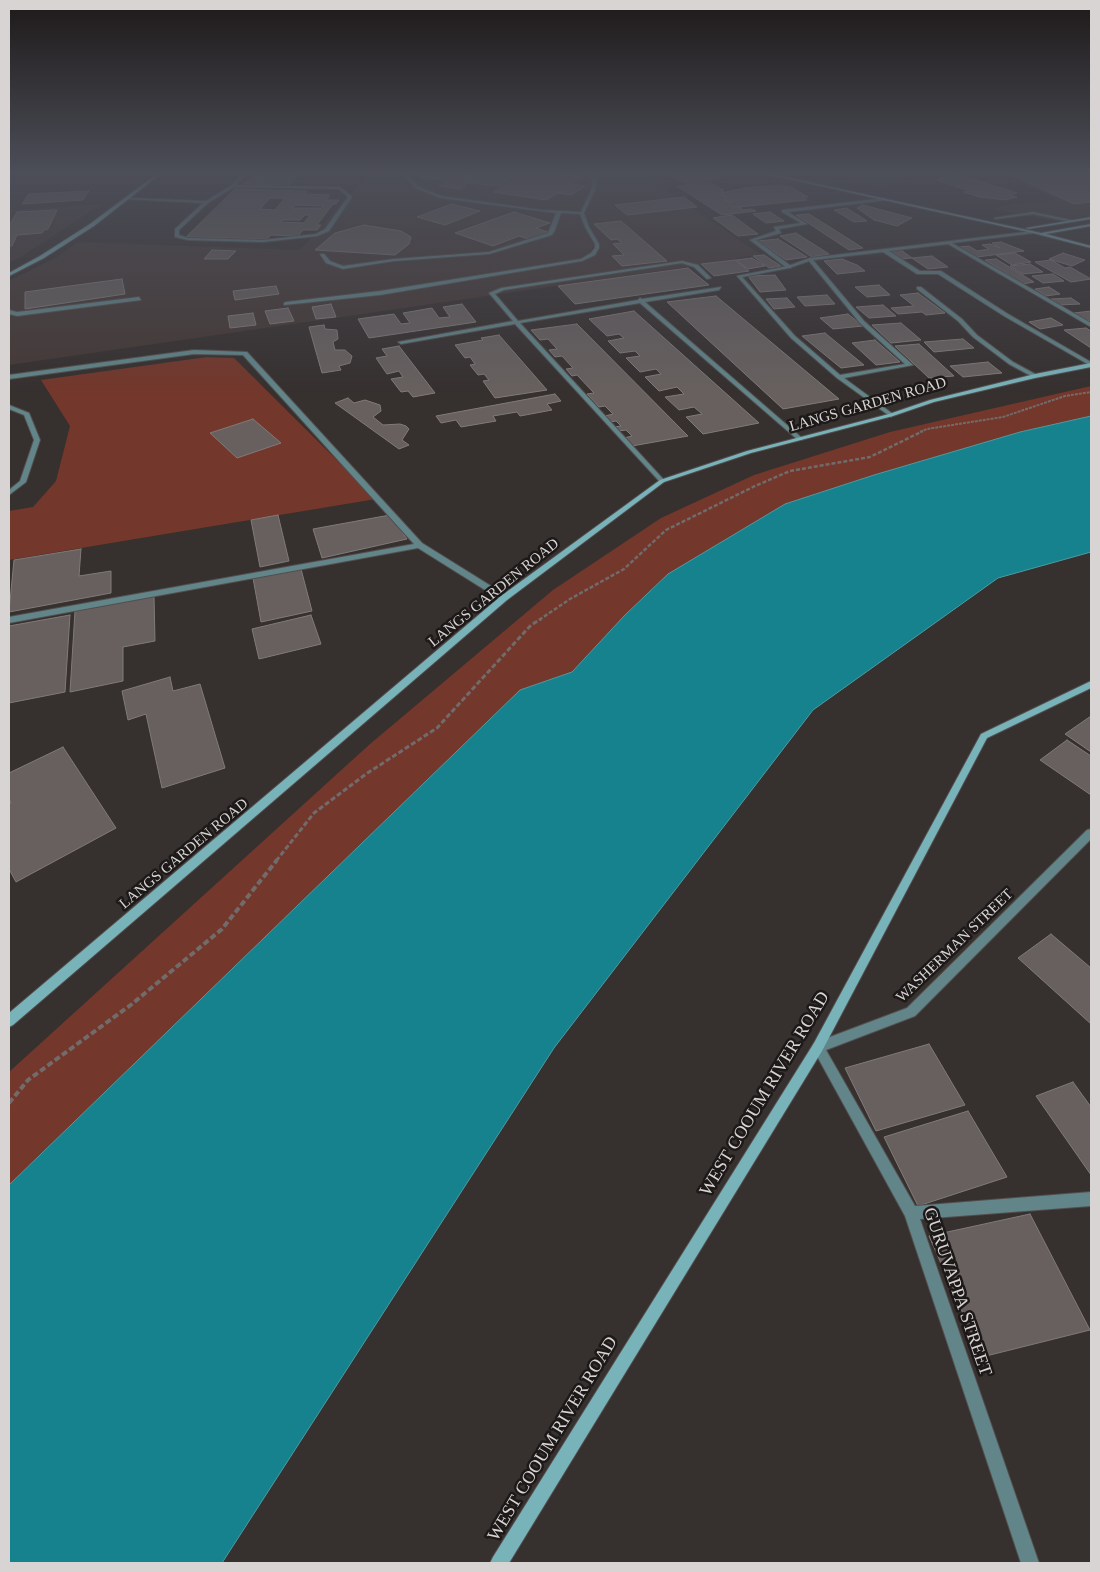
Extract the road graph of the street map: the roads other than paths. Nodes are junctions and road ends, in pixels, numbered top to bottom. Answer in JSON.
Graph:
{"nodes":[{"id":1,"x":58,"y":246,"type":"edge"},
{"id":2,"x":510,"y":246,"type":"edge"},
{"id":3,"x":597,"y":246,"type":"edge"},
{"id":4,"x":761,"y":246,"type":"edge"},
{"id":5,"x":924,"y":246,"type":"edge"},
{"id":6,"x":954,"y":246,"type":"edge"},
{"id":7,"x":884,"y":250,"type":"junction"},
{"id":8,"x":322,"y":255,"type":"dead end"},
{"id":9,"x":810,"y":259,"type":"junction"},
{"id":10,"x":789,"y":266,"type":"junction"},
{"id":11,"x":9,"y":275,"type":"edge"},
{"id":12,"x":709,"y":278,"type":"dead end"},
{"id":13,"x":719,"y":288,"type":"dead end"},
{"id":14,"x":919,"y":288,"type":"dead end"},
{"id":15,"x":139,"y":299,"type":"dead end"},
{"id":16,"x":640,"y":300,"type":"junction"},
{"id":17,"x":286,"y":304,"type":"dead end"},
{"id":18,"x":9,"y":312,"type":"edge"},
{"id":19,"x":515,"y":321,"type":"junction"},
{"id":20,"x":1091,"y":325,"type":"edge"},
{"id":21,"x":401,"y":342,"type":"dead end"},
{"id":22,"x":1091,"y":365,"type":"edge"},
{"id":23,"x":1035,"y":376,"type":"junction"},
{"id":24,"x":9,"y":377,"type":"edge"},
{"id":25,"x":839,"y":378,"type":"junction"},
{"id":26,"x":9,"y":407,"type":"edge"},
{"id":27,"x":891,"y":415,"type":"junction"},
{"id":28,"x":800,"y":439,"type":"junction"},
{"id":29,"x":662,"y":481,"type":"junction"},
{"id":30,"x":9,"y":493,"type":"edge"},
{"id":31,"x":419,"y":545,"type":"junction"},
{"id":32,"x":504,"y":598,"type":"junction"},
{"id":33,"x":9,"y":620,"type":"edge"},
{"id":34,"x":1091,"y":684,"type":"edge"},
{"id":35,"x":1091,"y":833,"type":"edge"},
{"id":36,"x":9,"y":1021,"type":"edge"},
{"id":37,"x":818,"y":1047,"type":"junction"},
{"id":38,"x":1091,"y":1199,"type":"edge"},
{"id":39,"x":911,"y":1213,"type":"junction"},
{"id":40,"x":499,"y":1563,"type":"edge"},
{"id":41,"x":1030,"y":1563,"type":"edge"}],
"edges":[{"from":1,"to":11,"type":"street"},
{"from":2,"to":8,"type":"street"},
{"from":3,"to":17,"type":"street"},
{"from":4,"to":10,"type":"street"},
{"from":5,"to":7,"type":"street"},
{"from":6,"to":20,"type":"street"},
{"from":7,"to":9,"type":"street"},
{"from":7,"to":22,"type":"street"},
{"from":9,"to":10,"type":"street"},
{"from":9,"to":25,"type":"street"},
{"from":10,"to":25,"type":"street"},
{"from":12,"to":19,"type":"street"},
{"from":13,"to":16,"type":"street"},
{"from":14,"to":23,"type":"street"},
{"from":15,"to":18,"type":"street"},
{"from":16,"to":19,"type":"street"},
{"from":16,"to":28,"type":"street"},
{"from":19,"to":21,"type":"street"},
{"from":19,"to":29,"type":"street"},
{"from":22,"to":23,"type":"street","name":"LANGS GARDEN ROAD"},
{"from":23,"to":27,"type":"street","name":"LANGS GARDEN ROAD"},
{"from":24,"to":31,"type":"street"},
{"from":25,"to":27,"type":"street"},
{"from":26,"to":30,"type":"street"},
{"from":27,"to":28,"type":"street","name":"LANGS GARDEN ROAD"},
{"from":28,"to":29,"type":"street","name":"LANGS GARDEN ROAD"},
{"from":29,"to":32,"type":"street","name":"LANGS GARDEN ROAD"},
{"from":31,"to":32,"type":"street"},
{"from":31,"to":33,"type":"street"},
{"from":32,"to":36,"type":"street","name":"LANGS GARDEN ROAD"},
{"from":34,"to":37,"type":"street","name":"WEST COOUM RIVER ROAD"},
{"from":35,"to":37,"type":"street","name":"WASHERMAN STREET"},
{"from":37,"to":39,"type":"street","name":"GURUVAPPA STREET"},
{"from":37,"to":40,"type":"street","name":"WEST COOUM RIVER ROAD"},
{"from":38,"to":39,"type":"street"},
{"from":39,"to":41,"type":"street","name":"GURUVAPPA STREET"}]}
